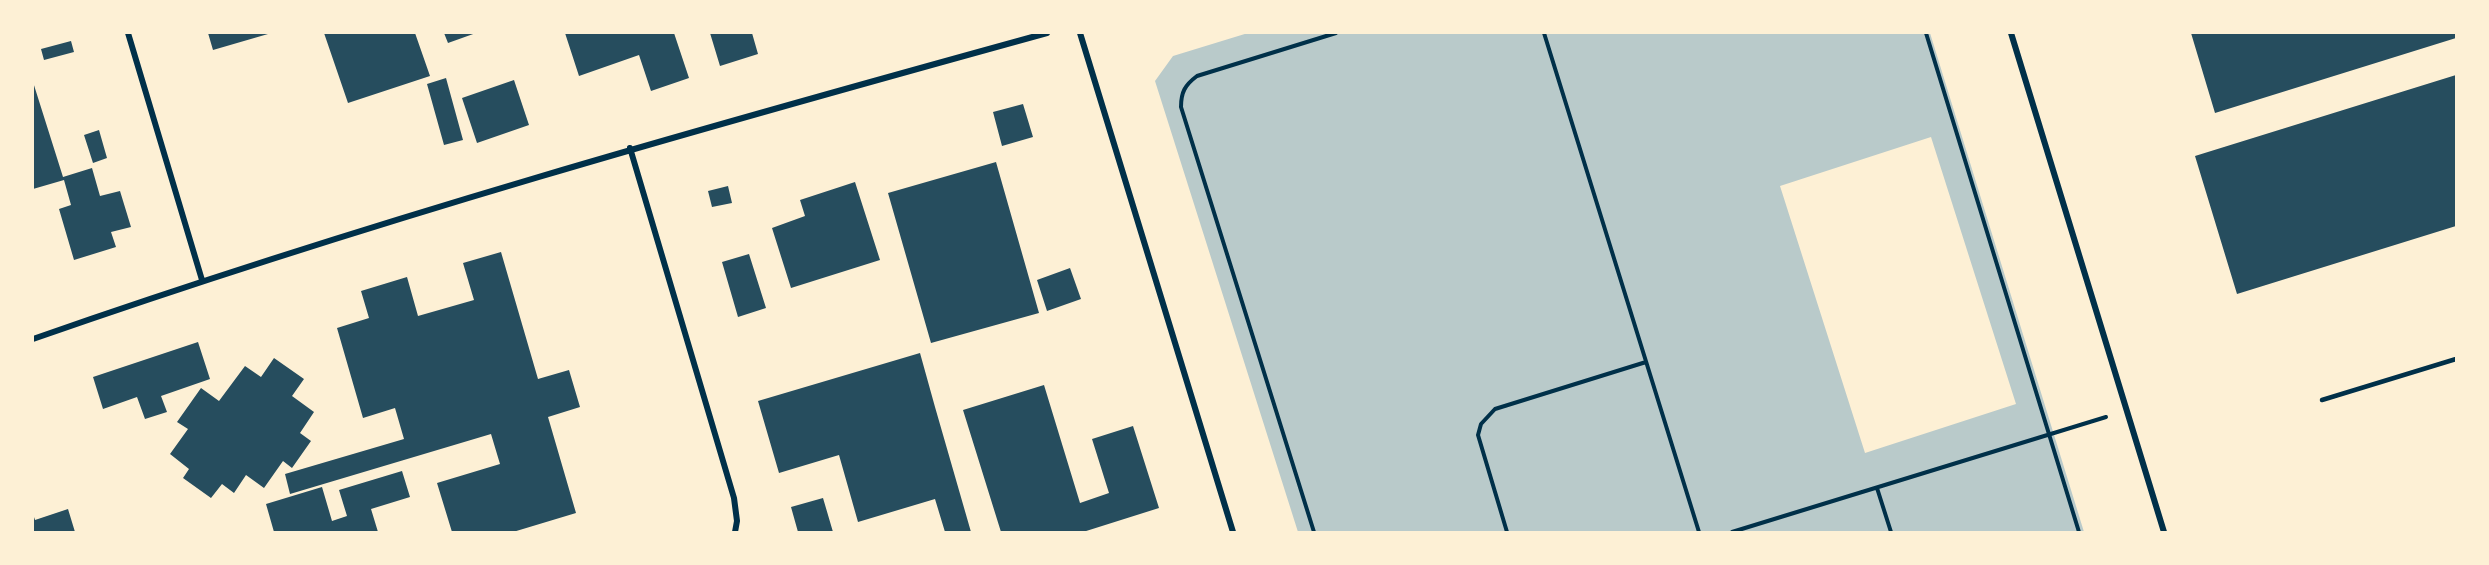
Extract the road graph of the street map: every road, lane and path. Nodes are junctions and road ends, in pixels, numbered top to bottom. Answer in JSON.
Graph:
{"nodes":[{"id":1,"x":128,"y":33,"type":"edge"},
{"id":2,"x":1047,"y":33,"type":"edge"},
{"id":3,"x":1080,"y":33,"type":"edge"},
{"id":4,"x":1336,"y":33,"type":"edge"},
{"id":5,"x":1544,"y":33,"type":"edge"},
{"id":6,"x":1926,"y":33,"type":"edge"},
{"id":7,"x":2011,"y":33,"type":"edge"},
{"id":8,"x":630,"y":148,"type":"junction"},
{"id":9,"x":202,"y":280,"type":"junction"},
{"id":10,"x":33,"y":339,"type":"edge"},
{"id":11,"x":2456,"y":359,"type":"edge"},
{"id":12,"x":1646,"y":362,"type":"junction"},
{"id":13,"x":2322,"y":400,"type":"dead end"},
{"id":14,"x":2126,"y":410,"type":"junction"},
{"id":15,"x":2049,"y":434,"type":"junction"},
{"id":16,"x":1877,"y":488,"type":"junction"},
{"id":17,"x":735,"y":532,"type":"edge"},
{"id":18,"x":1233,"y":532,"type":"edge"},
{"id":19,"x":1314,"y":532,"type":"edge"},
{"id":20,"x":1507,"y":532,"type":"edge"},
{"id":21,"x":1699,"y":532,"type":"edge"},
{"id":22,"x":1732,"y":532,"type":"edge"},
{"id":23,"x":1891,"y":532,"type":"edge"},
{"id":24,"x":2079,"y":532,"type":"edge"},
{"id":25,"x":2164,"y":532,"type":"edge"}],
"edges":[{"from":1,"to":9,"type":"street"},
{"from":2,"to":8,"type":"street"},
{"from":3,"to":18,"type":"street"},
{"from":4,"to":19,"type":"path"},
{"from":5,"to":12,"type":"path"},
{"from":6,"to":15,"type":"path"},
{"from":7,"to":14,"type":"street"},
{"from":8,"to":9,"type":"street"},
{"from":8,"to":17,"type":"street"},
{"from":9,"to":10,"type":"street"},
{"from":11,"to":13,"type":"lane"},
{"from":12,"to":20,"type":"path"},
{"from":12,"to":21,"type":"path"},
{"from":14,"to":15,"type":"path"},
{"from":14,"to":25,"type":"street"},
{"from":15,"to":16,"type":"path"},
{"from":15,"to":24,"type":"path"},
{"from":16,"to":22,"type":"path"},
{"from":16,"to":23,"type":"path"}]}
